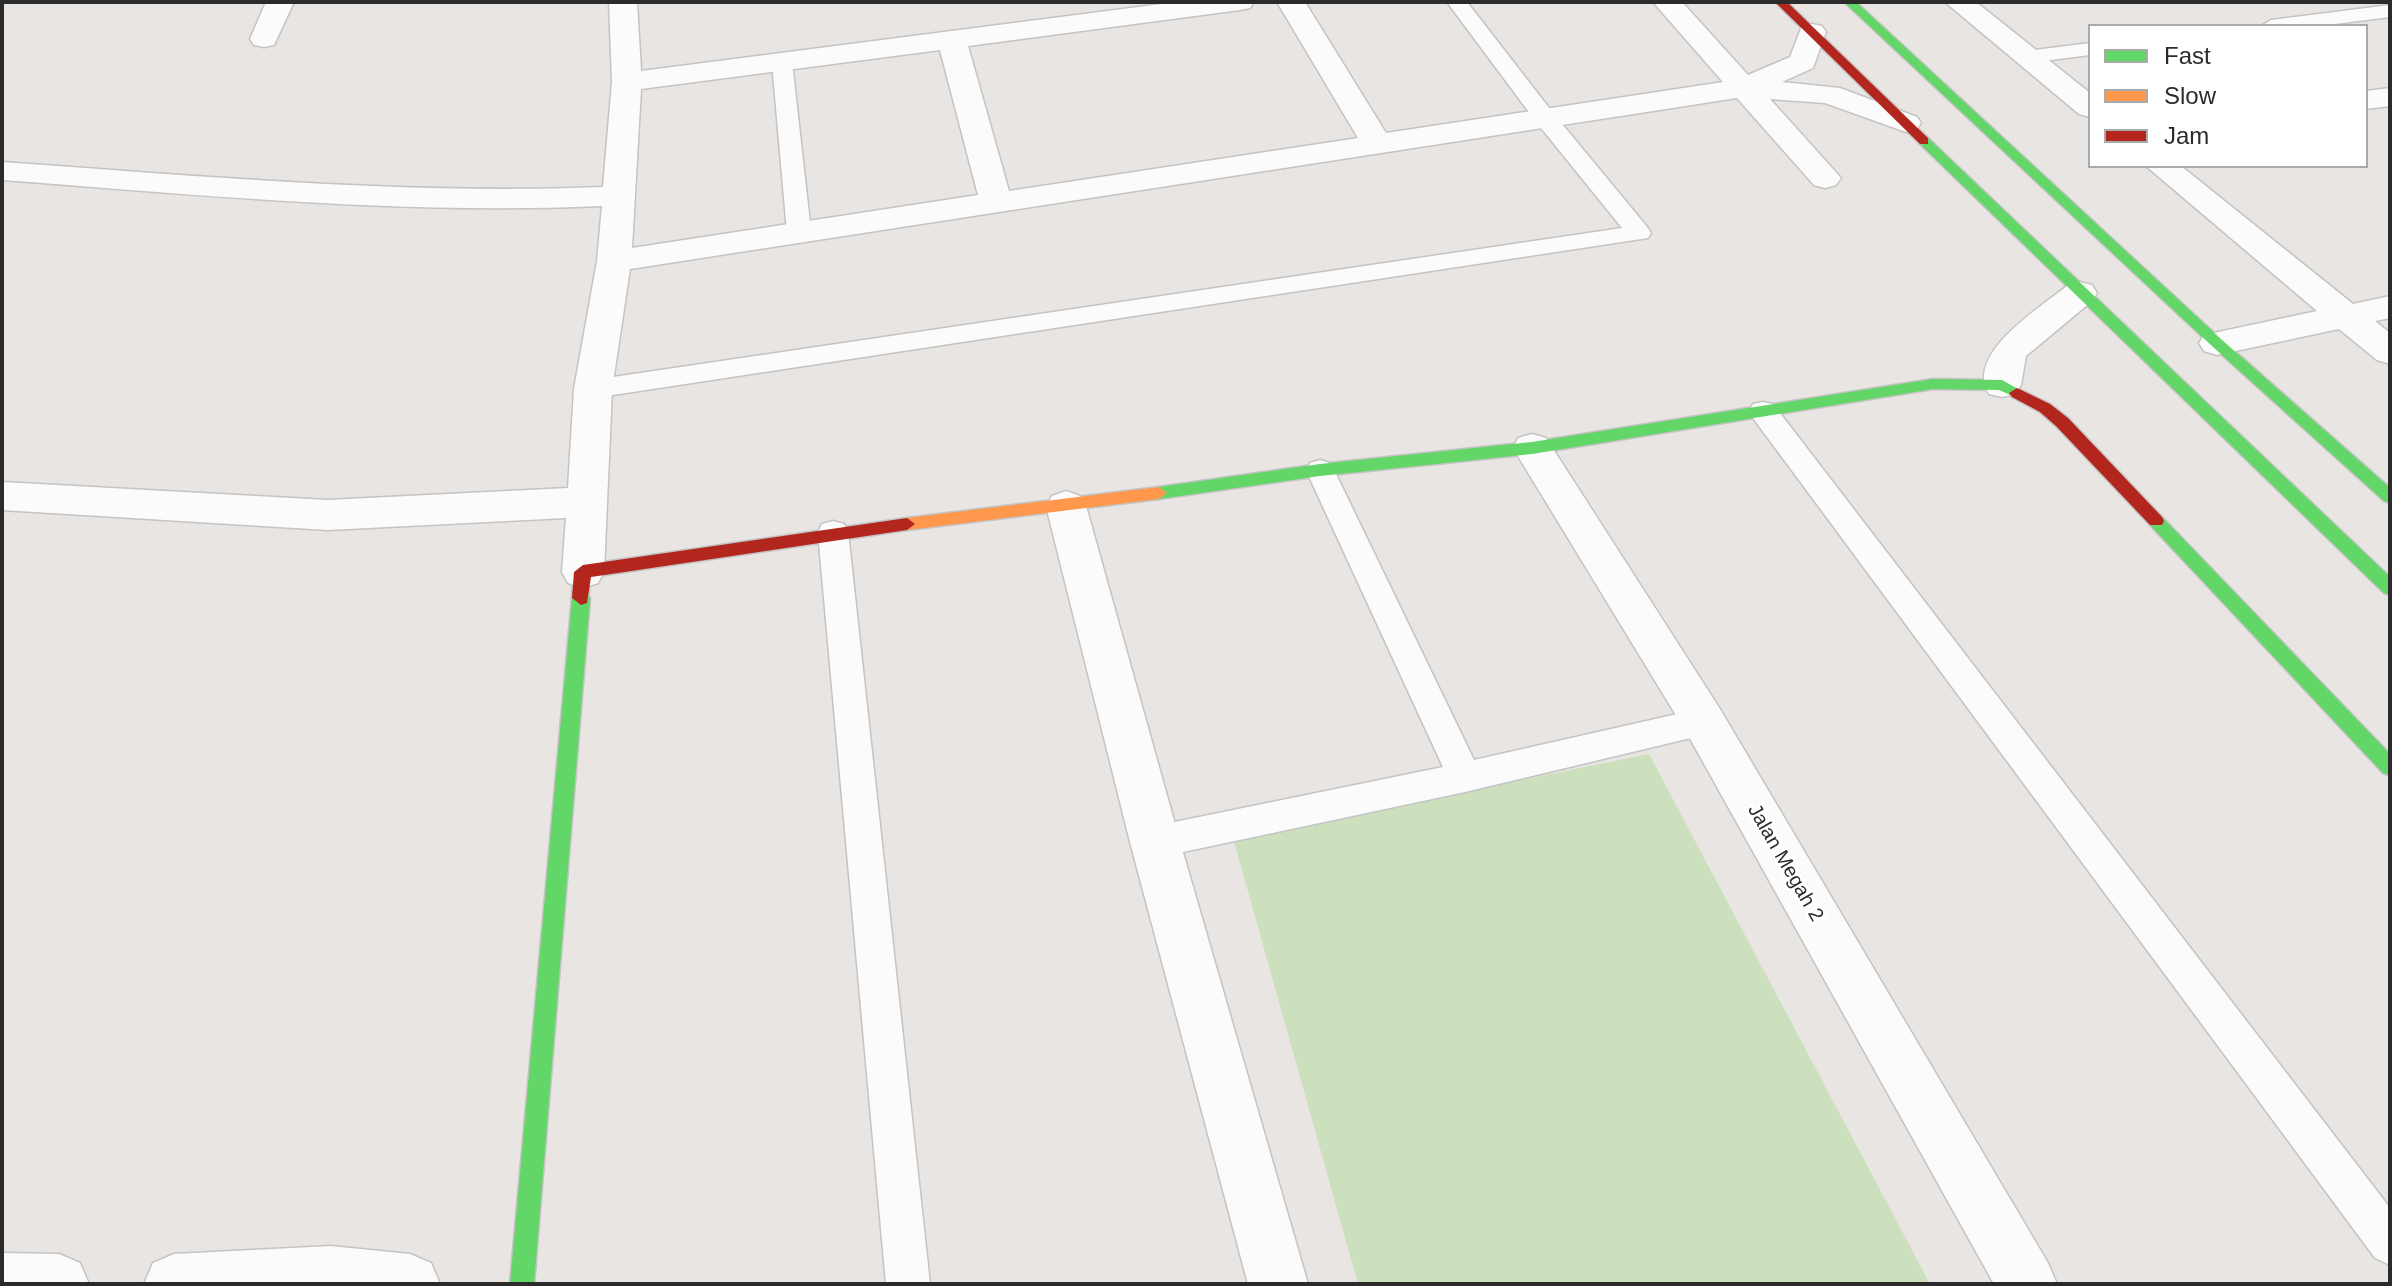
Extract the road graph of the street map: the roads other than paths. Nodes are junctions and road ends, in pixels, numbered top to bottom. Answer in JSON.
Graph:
{"nodes":[{"id":1,"x":280,"y":2,"type":"edge"},
{"id":2,"x":623,"y":2,"type":"edge"},
{"id":3,"x":1240,"y":2,"type":"edge"},
{"id":4,"x":1291,"y":2,"type":"edge"},
{"id":5,"x":1457,"y":2,"type":"edge"},
{"id":6,"x":1667,"y":2,"type":"edge"},
{"id":7,"x":1781,"y":2,"type":"edge"},
{"id":8,"x":1850,"y":2,"type":"edge"},
{"id":9,"x":1959,"y":2,"type":"edge"},
{"id":10,"x":2390,"y":11,"type":"edge"},
{"id":11,"x":2287,"y":24,"type":"edge"},
{"id":12,"x":1812,"y":32,"type":"junction"},
{"id":13,"x":264,"y":39,"type":"dead end"},
{"id":14,"x":952,"y":40,"type":"junction"},
{"id":15,"x":2088,"y":49,"type":"edge"},
{"id":16,"x":2027,"y":57,"type":"junction"},
{"id":17,"x":782,"y":62,"type":"junction"},
{"id":18,"x":627,"y":82,"type":"junction"},
{"id":19,"x":1744,"y":88,"type":"junction"},
{"id":20,"x":2390,"y":97,"type":"edge"},
{"id":21,"x":2368,"y":100,"type":"edge"},
{"id":22,"x":2088,"y":106,"type":"edge"},
{"id":23,"x":1545,"y":118,"type":"junction"},
{"id":24,"x":1906,"y":123,"type":"junction"},
{"id":25,"x":1377,"y":143,"type":"junction"},
{"id":26,"x":2164,"y":168,"type":"edge"},
{"id":27,"x":2,"y":171,"type":"edge"},
{"id":28,"x":1825,"y":178,"type":"dead end"},
{"id":29,"x":619,"y":196,"type":"junction"},
{"id":30,"x":996,"y":202,"type":"junction"},
{"id":31,"x":799,"y":232,"type":"junction"},
{"id":32,"x":614,"y":261,"type":"junction"},
{"id":33,"x":2080,"y":293,"type":"junction"},
{"id":34,"x":2390,"y":307,"type":"edge"},
{"id":35,"x":2346,"y":314,"type":"junction"},
{"id":36,"x":2210,"y":351,"type":"junction"},
{"id":37,"x":2390,"y":352,"type":"edge"},
{"id":38,"x":2206,"y":383,"type":"dead end"},
{"id":39,"x":2002,"y":385,"type":"junction"},
{"id":40,"x":593,"y":389,"type":"junction"},
{"id":41,"x":1763,"y":411,"type":"junction"},
{"id":42,"x":1532,"y":448,"type":"junction"},
{"id":43,"x":2263,"y":468,"type":"junction"},
{"id":44,"x":1320,"y":470,"type":"junction"},
{"id":45,"x":2,"y":496,"type":"edge"},
{"id":46,"x":2390,"y":497,"type":"edge"},
{"id":47,"x":586,"y":502,"type":"junction"},
{"id":48,"x":1066,"y":506,"type":"junction"},
{"id":49,"x":833,"y":532,"type":"junction"},
{"id":50,"x":583,"y":572,"type":"junction"},
{"id":51,"x":2390,"y":588,"type":"edge"},
{"id":52,"x":1704,"y":722,"type":"junction"},
{"id":53,"x":2390,"y":767,"type":"edge"},
{"id":54,"x":1465,"y":777,"type":"junction"},
{"id":55,"x":1155,"y":842,"type":"junction"},
{"id":56,"x":2390,"y":1243,"type":"edge"},
{"id":57,"x":2,"y":1283,"type":"edge"},
{"id":58,"x":59,"y":1284,"type":"edge"},
{"id":59,"x":174,"y":1284,"type":"edge"},
{"id":60,"x":410,"y":1284,"type":"edge"},
{"id":61,"x":522,"y":1284,"type":"edge"},
{"id":62,"x":908,"y":1284,"type":"edge"},
{"id":63,"x":1278,"y":1284,"type":"edge"},
{"id":64,"x":2027,"y":1284,"type":"edge"}],
"edges":[{"from":1,"to":13,"type":"street"},
{"from":2,"to":18,"type":"street"},
{"from":3,"to":14,"type":"street"},
{"from":4,"to":25,"type":"street"},
{"from":5,"to":23,"type":"lane"},
{"from":6,"to":19,"type":"street"},
{"from":7,"to":12,"type":"main road"},
{"from":8,"to":36,"type":"main road"},
{"from":9,"to":16,"type":"street"},
{"from":10,"to":11,"type":"lane"},
{"from":12,"to":19,"type":"street"},
{"from":12,"to":24,"type":"main road"},
{"from":14,"to":17,"type":"street"},
{"from":14,"to":30,"type":"street"},
{"from":15,"to":16,"type":"lane"},
{"from":16,"to":22,"type":"street"},
{"from":17,"to":18,"type":"street"},
{"from":17,"to":31,"type":"lane"},
{"from":18,"to":29,"type":"street"},
{"from":19,"to":23,"type":"street"},
{"from":19,"to":24,"type":"street"},
{"from":19,"to":28,"type":"street"},
{"from":20,"to":21,"type":"street"},
{"from":23,"to":25,"type":"street"},
{"from":23,"to":40,"type":"lane"},
{"from":24,"to":33,"type":"main road"},
{"from":25,"to":30,"type":"street"},
{"from":26,"to":35,"type":"street"},
{"from":27,"to":29,"type":"street"},
{"from":29,"to":32,"type":"street"},
{"from":30,"to":31,"type":"street"},
{"from":31,"to":32,"type":"street"},
{"from":32,"to":40,"type":"street"},
{"from":33,"to":39,"type":"street"},
{"from":33,"to":43,"type":"main road"},
{"from":34,"to":35,"type":"street"},
{"from":35,"to":36,"type":"street"},
{"from":35,"to":37,"type":"street"},
{"from":36,"to":46,"type":"main road"},
{"from":38,"to":43,"type":"main road"},
{"from":39,"to":41,"type":"main road"},
{"from":39,"to":53,"type":"main road"},
{"from":40,"to":47,"type":"street"},
{"from":41,"to":42,"type":"main road"},
{"from":41,"to":56,"type":"lane"},
{"from":42,"to":44,"type":"main road"},
{"from":42,"to":52,"type":"street","name":"Jalan Megah 2"},
{"from":43,"to":51,"type":"main road"},
{"from":44,"to":48,"type":"main road"},
{"from":44,"to":54,"type":"lane"},
{"from":45,"to":47,"type":"street"},
{"from":47,"to":50,"type":"street"},
{"from":48,"to":49,"type":"main road"},
{"from":48,"to":55,"type":"street"},
{"from":49,"to":50,"type":"main road"},
{"from":49,"to":62,"type":"lane"},
{"from":50,"to":61,"type":"main road"},
{"from":52,"to":54,"type":"lane"},
{"from":52,"to":64,"type":"street","name":"Jalan Megah 2"},
{"from":54,"to":55,"type":"lane"},
{"from":55,"to":63,"type":"street"},
{"from":57,"to":58,"type":"street"},
{"from":59,"to":60,"type":"street"}]}
